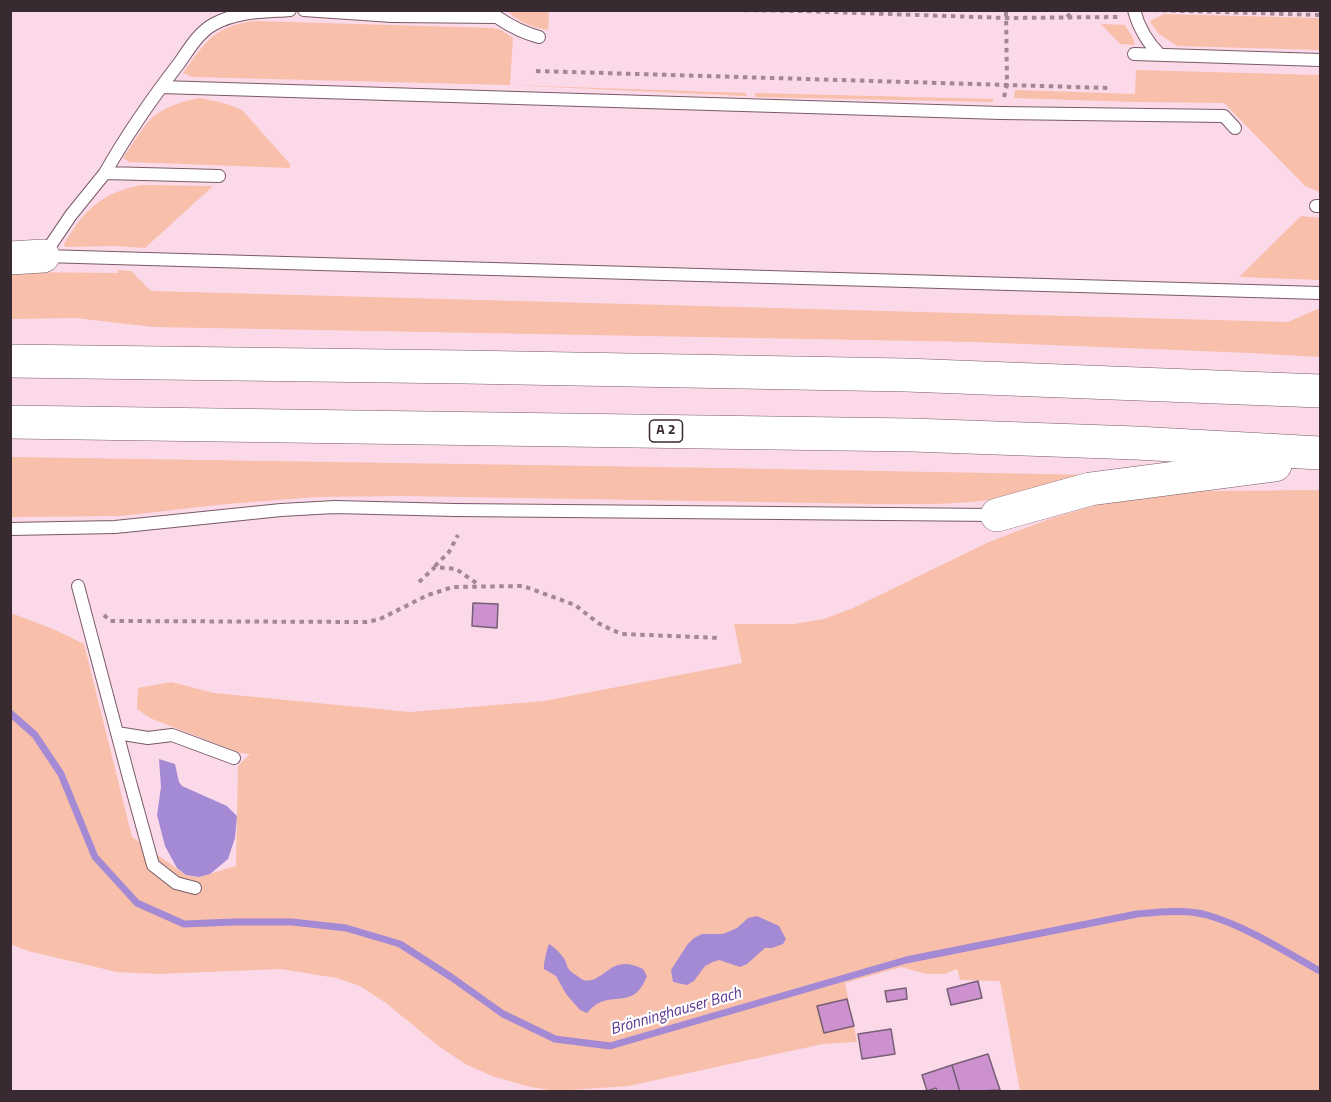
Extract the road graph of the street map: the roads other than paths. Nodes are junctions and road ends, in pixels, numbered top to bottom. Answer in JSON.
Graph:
{"nodes":[{"id":1,"x":290,"y":10,"type":"edge"},
{"id":2,"x":304,"y":10,"type":"edge"},
{"id":3,"x":1134,"y":11,"type":"edge"},
{"id":4,"x":497,"y":14,"type":"edge"},
{"id":5,"x":539,"y":37,"type":"dead end"},
{"id":6,"x":1134,"y":54,"type":"dead end"},
{"id":7,"x":1160,"y":55,"type":"junction"},
{"id":8,"x":1320,"y":60,"type":"edge"},
{"id":9,"x":161,"y":87,"type":"junction"},
{"id":10,"x":1235,"y":128,"type":"dead end"},
{"id":11,"x":105,"y":173,"type":"junction"},
{"id":12,"x":219,"y":176,"type":"dead end"},
{"id":13,"x":43,"y":256,"type":"junction"},
{"id":14,"x":10,"y":258,"type":"edge"},
{"id":15,"x":1320,"y":293,"type":"edge"},
{"id":16,"x":10,"y":361,"type":"edge"},
{"id":17,"x":1320,"y":391,"type":"edge"},
{"id":18,"x":10,"y":422,"type":"edge"},
{"id":19,"x":1320,"y":453,"type":"edge"},
{"id":20,"x":1320,"y":460,"type":"edge"},
{"id":21,"x":997,"y":515,"type":"joint"},
{"id":22,"x":10,"y":529,"type":"edge"},
{"id":23,"x":78,"y":586,"type":"road end"},
{"id":24,"x":117,"y":733,"type":"junction"},
{"id":25,"x":234,"y":758,"type":"dead end"},
{"id":26,"x":195,"y":888,"type":"dead end"}],
"edges":[{"from":1,"to":9,"type":"lane"},
{"from":2,"to":4,"type":"lane"},
{"from":3,"to":7,"type":"lane"},
{"from":4,"to":5,"type":"lane"},
{"from":6,"to":7,"type":"lane"},
{"from":7,"to":8,"type":"lane"},
{"from":9,"to":10,"type":"lane"},
{"from":9,"to":11,"type":"lane"},
{"from":11,"to":12,"type":"lane"},
{"from":11,"to":13,"type":"lane"},
{"from":13,"to":14,"type":"highway"},
{"from":13,"to":15,"type":"lane"},
{"from":16,"to":17,"type":"highway"},
{"from":18,"to":19,"type":"highway","number":"A 2"},
{"from":20,"to":21,"type":"highway"},
{"from":21,"to":22,"type":"lane"},
{"from":23,"to":24,"type":"lane"},
{"from":24,"to":25,"type":"lane"},
{"from":24,"to":26,"type":"lane"}]}
